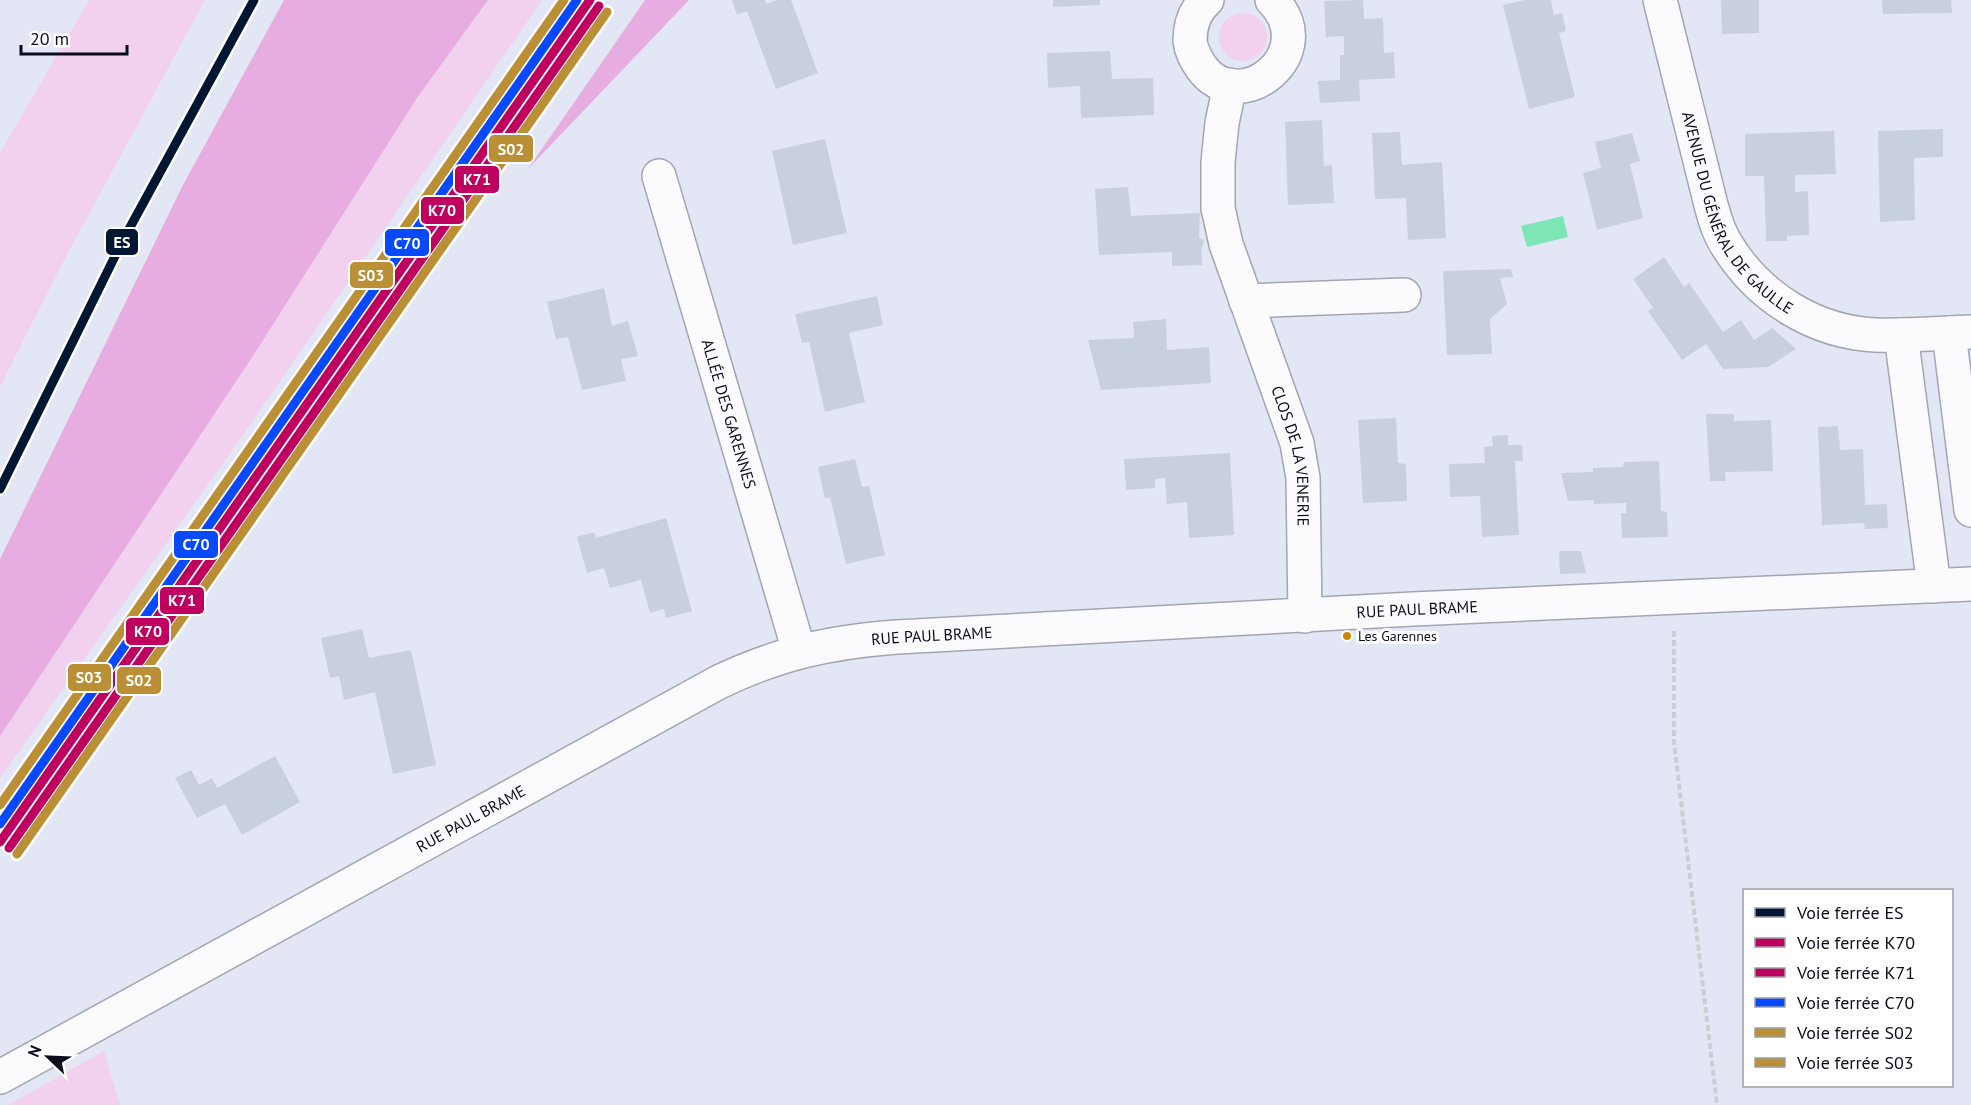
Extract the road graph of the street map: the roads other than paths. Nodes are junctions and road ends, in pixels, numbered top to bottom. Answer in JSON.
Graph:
{"nodes":[{"id":1,"x":1207,"y":0,"type":"edge"},
{"id":2,"x":1272,"y":0,"type":"edge"},
{"id":3,"x":1660,"y":0,"type":"edge"},
{"id":4,"x":1230,"y":85,"type":"junction"},
{"id":5,"x":658,"y":176,"type":"dead end"},
{"id":6,"x":1404,"y":295,"type":"dead end"},
{"id":7,"x":1246,"y":301,"type":"junction"},
{"id":8,"x":1960,"y":332,"type":"edge"},
{"id":9,"x":1901,"y":334,"type":"junction"},
{"id":10,"x":1971,"y":510,"type":"edge"},
{"id":11,"x":1971,"y":584,"type":"edge"},
{"id":12,"x":1934,"y":586,"type":"junction"},
{"id":13,"x":1305,"y":616,"type":"junction"},
{"id":14,"x":799,"y":651,"type":"junction"},
{"id":15,"x":0,"y":1077,"type":"edge"}],
"edges":[{"from":1,"to":4,"type":"street"},
{"from":2,"to":4,"type":"street"},
{"from":3,"to":9,"type":"street","name":"AVENUE DU GÉNÉRAL DE GAULLE"},
{"from":4,"to":7,"type":"street","name":"CLOS DE LA VENERIE"},
{"from":5,"to":14,"type":"street","name":"ALLÉE DES GARENNES"},
{"from":6,"to":7,"type":"street"},
{"from":7,"to":13,"type":"street","name":"CLOS DE LA VENERIE"},
{"from":8,"to":9,"type":"street","name":"AVENUE DU GÉNÉRAL DE GAULLE"},
{"from":8,"to":10,"type":"street","name":"AVENUE DU GÉNÉRAL DE GAULLE"},
{"from":9,"to":12,"type":"street"},
{"from":11,"to":12,"type":"street","name":"RUE PAUL BRAME"},
{"from":12,"to":13,"type":"street","name":"RUE PAUL BRAME"},
{"from":13,"to":14,"type":"street","name":"RUE PAUL BRAME"},
{"from":14,"to":15,"type":"street","name":"RUE PAUL BRAME"}]}
